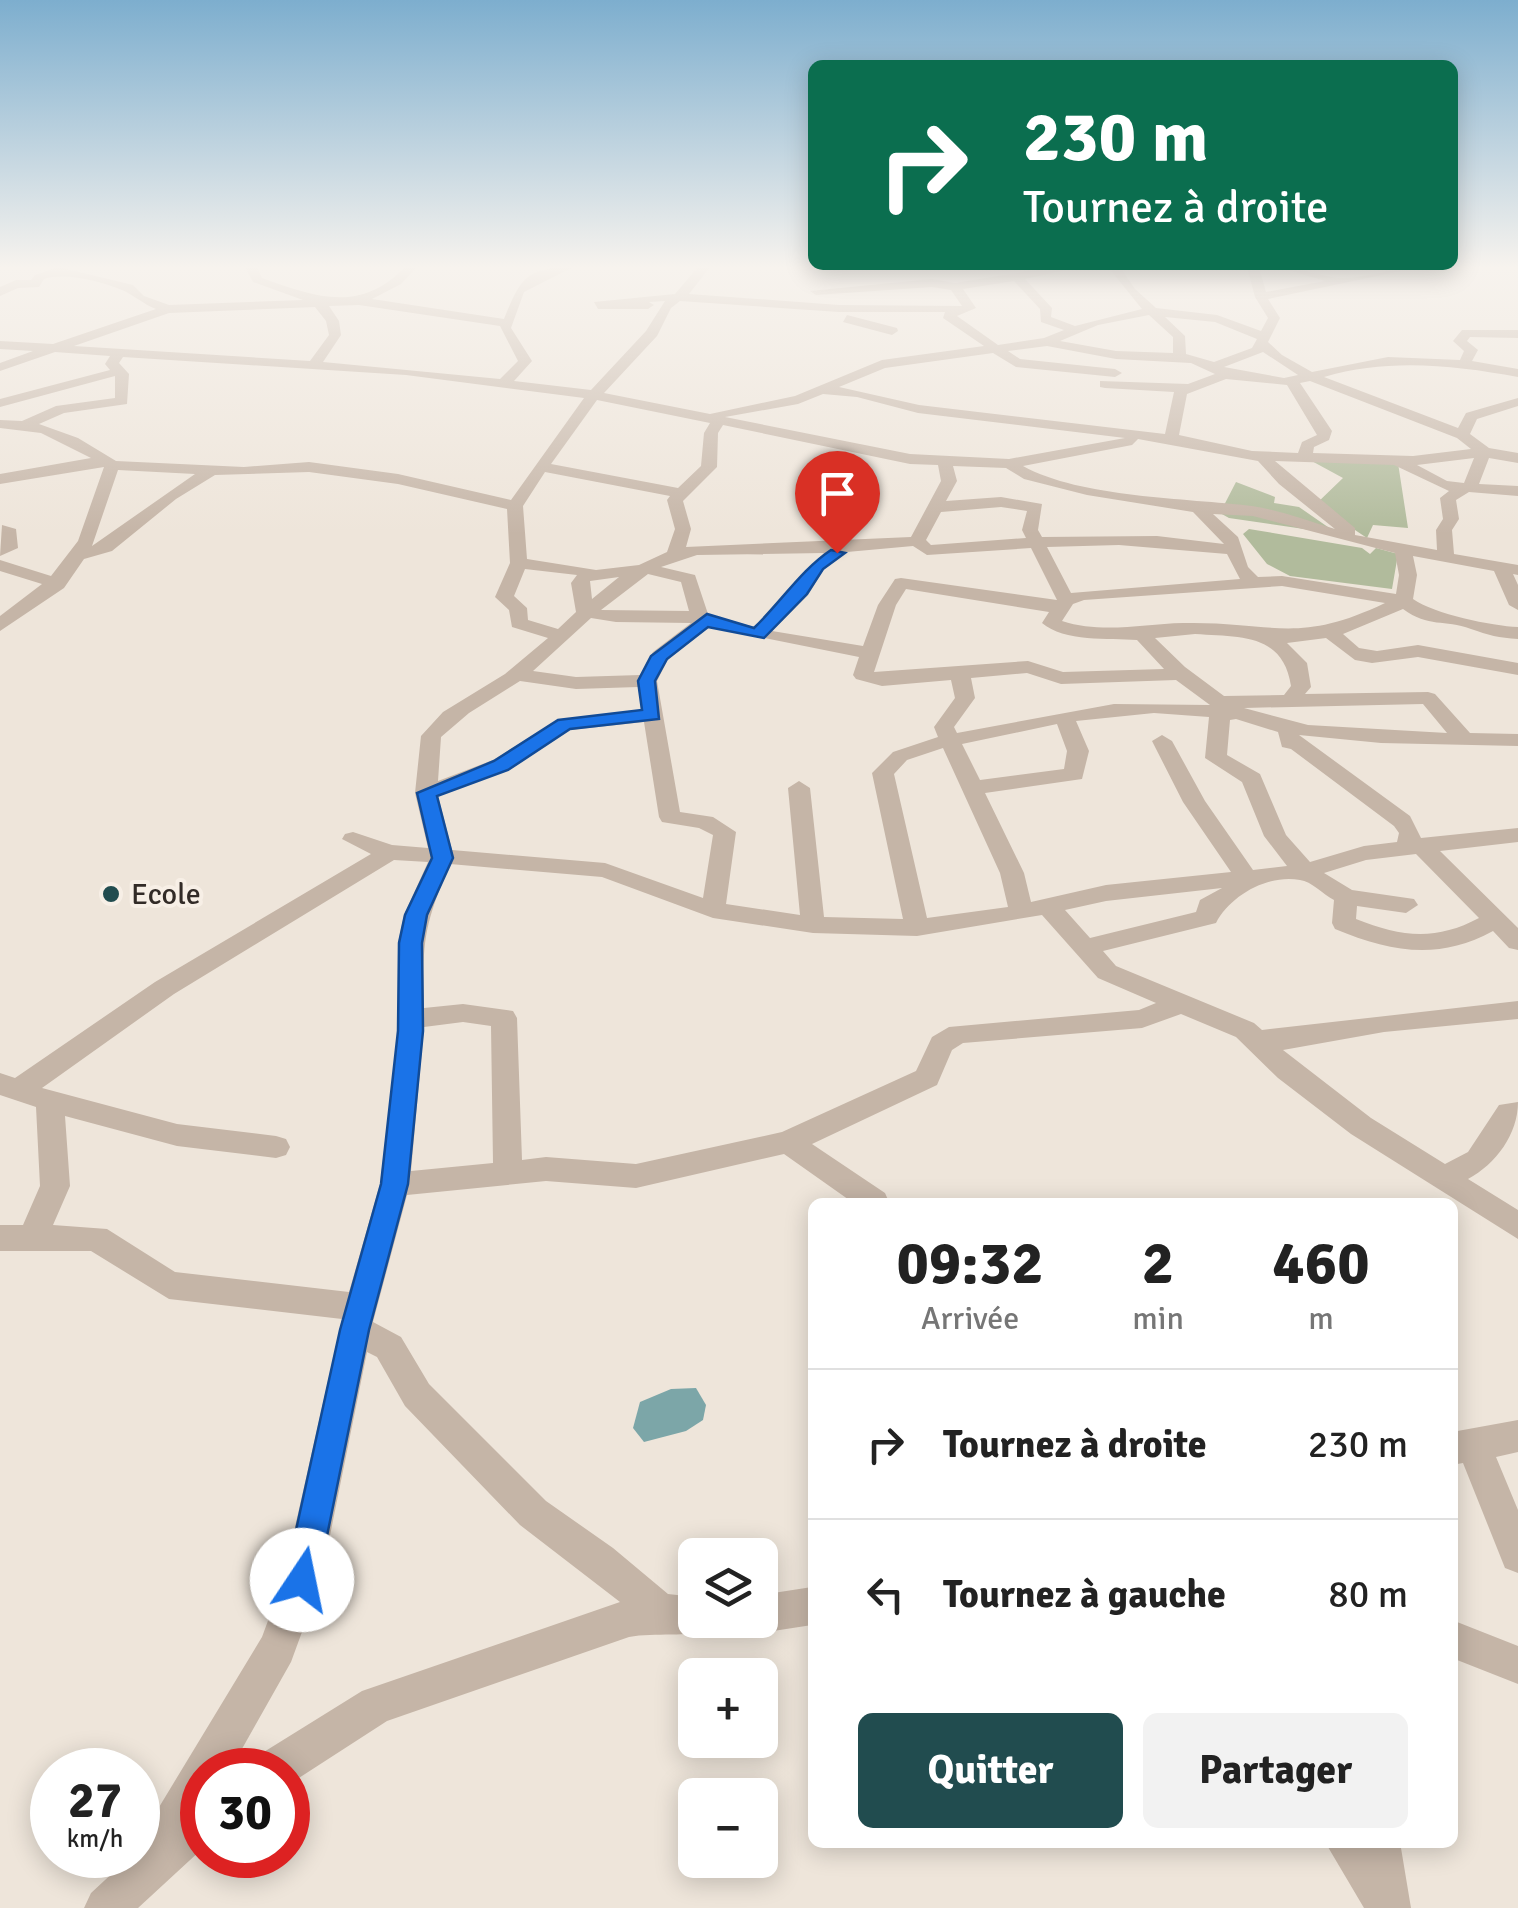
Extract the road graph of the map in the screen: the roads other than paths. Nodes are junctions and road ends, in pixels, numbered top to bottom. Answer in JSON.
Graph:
{"nodes":[{"id":1,"x":39,"y":356,"type":"edge"},
{"id":2,"x":117,"y":356,"type":"edge"},
{"id":3,"x":165,"y":356,"type":"edge"},
{"id":4,"x":321,"y":356,"type":"edge"},
{"id":5,"x":523,"y":356,"type":"edge"},
{"id":6,"x":630,"y":356,"type":"edge"},
{"id":7,"x":947,"y":356,"type":"edge"},
{"id":8,"x":1007,"y":356,"type":"edge"},
{"id":9,"x":1121,"y":356,"type":"edge"},
{"id":10,"x":1249,"y":356,"type":"edge"},
{"id":11,"x":1275,"y":356,"type":"edge"},
{"id":12,"x":1468,"y":356,"type":"edge"},
{"id":13,"x":1180,"y":357,"type":"joint"},
{"id":14,"x":1465,"y":363,"type":"junction"},
{"id":15,"x":314,"y":366,"type":"junction"},
{"id":16,"x":0,"y":368,"type":"edge"},
{"id":17,"x":1220,"y":370,"type":"junction"},
{"id":18,"x":120,"y":371,"type":"junction"},
{"id":19,"x":1518,"y":373,"type":"edge"},
{"id":20,"x":1311,"y":377,"type":"junction"},
{"id":21,"x":506,"y":382,"type":"junction"},
{"id":22,"x":1292,"y":382,"type":"junction"},
{"id":23,"x":1188,"y":388,"type":"junction"},
{"id":24,"x":820,"y":390,"type":"junction"},
{"id":25,"x":594,"y":395,"type":"junction"},
{"id":26,"x":1304,"y":396,"type":"junction"},
{"id":27,"x":622,"y":400,"type":"junction"},
{"id":28,"x":0,"y":402,"type":"edge"},
{"id":29,"x":1518,"y":402,"type":"edge"},
{"id":30,"x":763,"y":406,"type":"junction"},
{"id":31,"x":713,"y":418,"type":"junction"},
{"id":32,"x":28,"y":423,"type":"junction"},
{"id":33,"x":1,"y":427,"type":"edge"},
{"id":34,"x":1462,"y":435,"type":"junction"},
{"id":35,"x":1166,"y":438,"type":"junction"},
{"id":36,"x":1484,"y":452,"type":"junction"},
{"id":37,"x":1306,"y":455,"type":"junction"},
{"id":38,"x":1263,"y":457,"type":"junction"},
{"id":39,"x":1518,"y":458,"type":"edge"},
{"id":40,"x":1398,"y":460,"type":"junction"},
{"id":41,"x":108,"y":462,"type":"junction"},
{"id":42,"x":945,"y":462,"type":"junction"},
{"id":43,"x":1009,"y":464,"type":"junction"},
{"id":44,"x":541,"y":467,"type":"junction"},
{"id":45,"x":210,"y":471,"type":"junction"},
{"id":46,"x":0,"y":479,"type":"edge"},
{"id":47,"x":1472,"y":485,"type":"junction"},
{"id":48,"x":1518,"y":491,"type":"edge"},
{"id":49,"x":679,"y":494,"type":"junction"},
{"id":50,"x":515,"y":506,"type":"junction"},
{"id":51,"x":937,"y":507,"type":"junction"},
{"id":52,"x":1198,"y":508,"type":"junction"},
{"id":53,"x":8,"y":529,"type":"dead end"},
{"id":54,"x":1036,"y":540,"type":"junction"},
{"id":55,"x":916,"y":541,"type":"junction"},
{"id":56,"x":1366,"y":543,"type":"junction"},
{"id":57,"x":841,"y":548,"type":"junction"},
{"id":58,"x":0,"y":550,"type":"edge"},
{"id":59,"x":1233,"y":550,"type":"junction"},
{"id":60,"x":1403,"y":550,"type":"junction"},
{"id":61,"x":79,"y":555,"type":"junction"},
{"id":62,"x":674,"y":555,"type":"junction"},
{"id":63,"x":1446,"y":557,"type":"junction"},
{"id":64,"x":518,"y":563,"type":"junction"},
{"id":65,"x":0,"y":565,"type":"edge"},
{"id":66,"x":647,"y":568,"type":"junction"},
{"id":67,"x":1509,"y":568,"type":"edge"},
{"id":68,"x":588,"y":570,"type":"junction"},
{"id":69,"x":1253,"y":583,"type":"junction"},
{"id":70,"x":58,"y":584,"type":"junction"},
{"id":71,"x":1404,"y":601,"type":"junction"},
{"id":72,"x":1062,"y":604,"type":"junction"},
{"id":73,"x":1518,"y":606,"type":"edge"},
{"id":74,"x":585,"y":612,"type":"junction"},
{"id":75,"x":705,"y":619,"type":"junction"},
{"id":76,"x":0,"y":625,"type":"edge"},
{"id":77,"x":1330,"y":632,"type":"junction"},
{"id":78,"x":1518,"y":633,"type":"edge"},
{"id":79,"x":758,"y":634,"type":"junction"},
{"id":80,"x":1142,"y":634,"type":"junction"},
{"id":81,"x":559,"y":636,"type":"junction"},
{"id":82,"x":1270,"y":636,"type":"junction"},
{"id":83,"x":870,"y":653,"type":"junction"},
{"id":84,"x":1518,"y":669,"type":"edge"},
{"id":85,"x":960,"y":674,"type":"junction"},
{"id":86,"x":1181,"y":674,"type":"junction"},
{"id":87,"x":517,"y":675,"type":"junction"},
{"id":88,"x":646,"y":681,"type":"junction"},
{"id":89,"x":1289,"y":701,"type":"junction"},
{"id":90,"x":1223,"y":707,"type":"junction"},
{"id":91,"x":652,"y":715,"type":"junction"},
{"id":92,"x":1064,"y":718,"type":"junction"},
{"id":93,"x":1288,"y":726,"type":"junction"},
{"id":94,"x":1462,"y":737,"type":"junction"},
{"id":95,"x":950,"y":740,"type":"junction"},
{"id":96,"x":1518,"y":740,"type":"edge"},
{"id":97,"x":1162,"y":742,"type":"dead end"},
{"id":98,"x":799,"y":788,"type":"dead end"},
{"id":99,"x":971,"y":788,"type":"junction"},
{"id":100,"x":426,"y":793,"type":"junction"},
{"id":101,"x":1518,"y":835,"type":"edge"},
{"id":102,"x":353,"y":839,"type":"dead end"},
{"id":103,"x":1414,"y":846,"type":"junction"},
{"id":104,"x":389,"y":852,"type":"junction"},
{"id":105,"x":442,"y":858,"type":"junction"},
{"id":106,"x":1302,"y":872,"type":"junction"},
{"id":107,"x":1247,"y":878,"type":"junction"},
{"id":108,"x":1346,"y":898,"type":"junction"},
{"id":109,"x":1406,"y":905,"type":"dead end"},
{"id":110,"x":1034,"y":908,"type":"junction"},
{"id":111,"x":713,"y":910,"type":"junction"},
{"id":112,"x":1493,"y":921,"type":"junction"},
{"id":113,"x":813,"y":925,"type":"junction"},
{"id":114,"x":917,"y":928,"type":"junction"},
{"id":115,"x":1518,"y":942,"type":"edge"},
{"id":116,"x":1084,"y":948,"type":"junction"},
{"id":117,"x":1177,"y":1005,"type":"junction"},
{"id":118,"x":1518,"y":1010,"type":"edge"},
{"id":119,"x":410,"y":1019,"type":"junction"},
{"id":120,"x":1260,"y":1040,"type":"junction"},
{"id":121,"x":9,"y":1087,"type":"edge"},
{"id":122,"x":50,"y":1101,"type":"junction"},
{"id":123,"x":1518,"y":1113,"type":"edge"},
{"id":124,"x":788,"y":1142,"type":"junction"},
{"id":125,"x":276,"y":1147,"type":"dead end"},
{"id":126,"x":508,"y":1172,"type":"junction"},
{"id":127,"x":1446,"y":1177,"type":"junction"},
{"id":128,"x":395,"y":1184,"type":"junction"},
{"id":129,"x":868,"y":1198,"type":"edge"},
{"id":130,"x":1518,"y":1226,"type":"edge"},
{"id":131,"x":34,"y":1235,"type":"junction"},
{"id":132,"x":0,"y":1238,"type":"edge"},
{"id":133,"x":358,"y":1318,"type":"junction"},
{"id":134,"x":1518,"y":1436,"type":"edge"},
{"id":135,"x":1463,"y":1448,"type":"edge"},
{"id":136,"x":1518,"y":1555,"type":"edge"},
{"id":137,"x":808,"y":1607,"type":"edge"},
{"id":138,"x":778,"y":1611,"type":"edge"},
{"id":139,"x":678,"y":1614,"type":"edge"},
{"id":140,"x":1458,"y":1641,"type":"edge"},
{"id":141,"x":1518,"y":1664,"type":"edge"},
{"id":142,"x":220,"y":1748,"type":"edge"},
{"id":143,"x":309,"y":1748,"type":"edge"},
{"id":144,"x":180,"y":1813,"type":"edge"},
{"id":145,"x":180,"y":1839,"type":"edge"},
{"id":146,"x":160,"y":1846,"type":"edge"},
{"id":147,"x":1350,"y":1848,"type":"edge"},
{"id":148,"x":1380,"y":1848,"type":"edge"},
{"id":149,"x":160,"y":1856,"type":"edge"},
{"id":150,"x":136,"y":1878,"type":"edge"},
{"id":151,"x":106,"y":1908,"type":"edge"},
{"id":152,"x":1390,"y":1908,"type":"edge"}],
"edges":[{"from":1,"to":16,"type":"street"},
{"from":2,"to":18,"type":"street"},
{"from":3,"to":15,"type":"street"},
{"from":4,"to":15,"type":"street"},
{"from":5,"to":21,"type":"street"},
{"from":6,"to":25,"type":"street"},
{"from":7,"to":24,"type":"street"},
{"from":8,"to":23,"type":"street"},
{"from":9,"to":13,"type":"street"},
{"from":10,"to":17,"type":"street"},
{"from":11,"to":20,"type":"street"},
{"from":12,"to":14,"type":"street"},
{"from":13,"to":17,"type":"street"},
{"from":14,"to":19,"type":"street"},
{"from":14,"to":20,"type":"street"},
{"from":15,"to":21,"type":"street"},
{"from":17,"to":22,"type":"street"},
{"from":17,"to":23,"type":"street"},
{"from":18,"to":28,"type":"street"},
{"from":18,"to":32,"type":"street"},
{"from":20,"to":22,"type":"street"},
{"from":20,"to":34,"type":"street"},
{"from":21,"to":25,"type":"street"},
{"from":22,"to":26,"type":"street"},
{"from":23,"to":26,"type":"street"},
{"from":23,"to":35,"type":"street"},
{"from":24,"to":30,"type":"street"},
{"from":24,"to":35,"type":"street"},
{"from":25,"to":27,"type":"street"},
{"from":25,"to":44,"type":"street"},
{"from":26,"to":37,"type":"street"},
{"from":27,"to":30,"type":"street"},
{"from":27,"to":31,"type":"street"},
{"from":29,"to":34,"type":"street"},
{"from":30,"to":31,"type":"street"},
{"from":31,"to":42,"type":"street"},
{"from":31,"to":49,"type":"street"},
{"from":32,"to":33,"type":"street"},
{"from":32,"to":41,"type":"street"},
{"from":34,"to":36,"type":"street"},
{"from":35,"to":38,"type":"street"},
{"from":35,"to":43,"type":"street"},
{"from":36,"to":39,"type":"street"},
{"from":36,"to":40,"type":"street"},
{"from":36,"to":47,"type":"street"},
{"from":37,"to":38,"type":"street"},
{"from":37,"to":40,"type":"street"},
{"from":38,"to":56,"type":"street"},
{"from":40,"to":47,"type":"street"},
{"from":41,"to":45,"type":"street"},
{"from":41,"to":46,"type":"street"},
{"from":41,"to":61,"type":"street"},
{"from":42,"to":43,"type":"street"},
{"from":42,"to":51,"type":"street"},
{"from":43,"to":52,"type":"street"},
{"from":44,"to":49,"type":"street"},
{"from":44,"to":50,"type":"street"},
{"from":45,"to":50,"type":"street"},
{"from":45,"to":61,"type":"street"},
{"from":47,"to":48,"type":"street"},
{"from":47,"to":63,"type":"street"},
{"from":49,"to":62,"type":"street"},
{"from":50,"to":64,"type":"street"},
{"from":51,"to":54,"type":"street"},
{"from":51,"to":55,"type":"street"},
{"from":52,"to":56,"type":"street"},
{"from":52,"to":59,"type":"street"},
{"from":53,"to":58,"type":"street"},
{"from":54,"to":55,"type":"street"},
{"from":54,"to":59,"type":"street"},
{"from":54,"to":72,"type":"street"},
{"from":55,"to":57,"type":"street"},
{"from":56,"to":60,"type":"street"},
{"from":57,"to":62,"type":"street"},
{"from":57,"to":79,"type":"street"},
{"from":59,"to":69,"type":"street"},
{"from":60,"to":63,"type":"street"},
{"from":60,"to":71,"type":"street"},
{"from":61,"to":70,"type":"street"},
{"from":62,"to":66,"type":"street"},
{"from":63,"to":67,"type":"street"},
{"from":64,"to":68,"type":"street"},
{"from":64,"to":81,"type":"street"},
{"from":65,"to":70,"type":"street"},
{"from":66,"to":68,"type":"street"},
{"from":66,"to":74,"type":"street"},
{"from":66,"to":75,"type":"street"},
{"from":67,"to":73,"type":"street"},
{"from":68,"to":74,"type":"street"},
{"from":69,"to":71,"type":"street"},
{"from":69,"to":72,"type":"street"},
{"from":70,"to":76,"type":"street"},
{"from":71,"to":77,"type":"street"},
{"from":71,"to":78,"type":"street"},
{"from":72,"to":80,"type":"street"},
{"from":72,"to":83,"type":"street"},
{"from":74,"to":75,"type":"street"},
{"from":74,"to":81,"type":"street"},
{"from":75,"to":79,"type":"street"},
{"from":75,"to":88,"type":"street"},
{"from":77,"to":82,"type":"street"},
{"from":77,"to":84,"type":"street"},
{"from":79,"to":83,"type":"street"},
{"from":80,"to":82,"type":"street"},
{"from":80,"to":86,"type":"street"},
{"from":81,"to":87,"type":"street"},
{"from":82,"to":89,"type":"street"},
{"from":83,"to":85,"type":"street"},
{"from":85,"to":86,"type":"street"},
{"from":85,"to":95,"type":"street"},
{"from":86,"to":90,"type":"street"},
{"from":87,"to":88,"type":"street"},
{"from":87,"to":100,"type":"street"},
{"from":88,"to":91,"type":"street"},
{"from":89,"to":90,"type":"street"},
{"from":89,"to":94,"type":"street"},
{"from":90,"to":92,"type":"street"},
{"from":90,"to":93,"type":"street"},
{"from":90,"to":106,"type":"street"},
{"from":91,"to":100,"type":"street"},
{"from":91,"to":111,"type":"street"},
{"from":92,"to":95,"type":"street"},
{"from":92,"to":99,"type":"street"},
{"from":93,"to":94,"type":"street"},
{"from":93,"to":103,"type":"street"},
{"from":94,"to":96,"type":"street"},
{"from":95,"to":99,"type":"street"},
{"from":95,"to":114,"type":"street"},
{"from":97,"to":107,"type":"street"},
{"from":98,"to":113,"type":"street"},
{"from":99,"to":110,"type":"street"},
{"from":100,"to":105,"type":"street"},
{"from":101,"to":103,"type":"street"},
{"from":102,"to":104,"type":"street"},
{"from":103,"to":106,"type":"street"},
{"from":103,"to":112,"type":"street"},
{"from":104,"to":105,"type":"street"},
{"from":104,"to":121,"type":"street"},
{"from":105,"to":111,"type":"street"},
{"from":105,"to":119,"type":"street"},
{"from":106,"to":107,"type":"street"},
{"from":106,"to":108,"type":"street"},
{"from":107,"to":110,"type":"street"},
{"from":107,"to":116,"type":"street"},
{"from":108,"to":109,"type":"street"},
{"from":108,"to":112,"type":"street"},
{"from":110,"to":114,"type":"street"},
{"from":110,"to":116,"type":"street"},
{"from":111,"to":113,"type":"street"},
{"from":112,"to":115,"type":"street"},
{"from":113,"to":114,"type":"street"},
{"from":116,"to":117,"type":"street"},
{"from":117,"to":120,"type":"street"},
{"from":117,"to":124,"type":"street"},
{"from":118,"to":120,"type":"street"},
{"from":119,"to":126,"type":"street"},
{"from":119,"to":128,"type":"street"},
{"from":120,"to":127,"type":"street"},
{"from":121,"to":122,"type":"street"},
{"from":122,"to":125,"type":"street"},
{"from":122,"to":131,"type":"street"},
{"from":123,"to":127,"type":"street"},
{"from":124,"to":126,"type":"street"},
{"from":124,"to":129,"type":"street"},
{"from":126,"to":128,"type":"street"},
{"from":127,"to":130,"type":"street"},
{"from":128,"to":133,"type":"street"},
{"from":131,"to":132,"type":"street"},
{"from":131,"to":133,"type":"street"},
{"from":133,"to":139,"type":"street"},
{"from":133,"to":142,"type":"street"},
{"from":134,"to":135,"type":"street"},
{"from":135,"to":136,"type":"street"},
{"from":137,"to":138,"type":"street"},
{"from":139,"to":143,"type":"street"},
{"from":140,"to":141,"type":"street"},
{"from":144,"to":146,"type":"street"},
{"from":145,"to":149,"type":"street"},
{"from":147,"to":152,"type":"street"},
{"from":148,"to":152,"type":"street"},
{"from":150,"to":151,"type":"street"}]}
